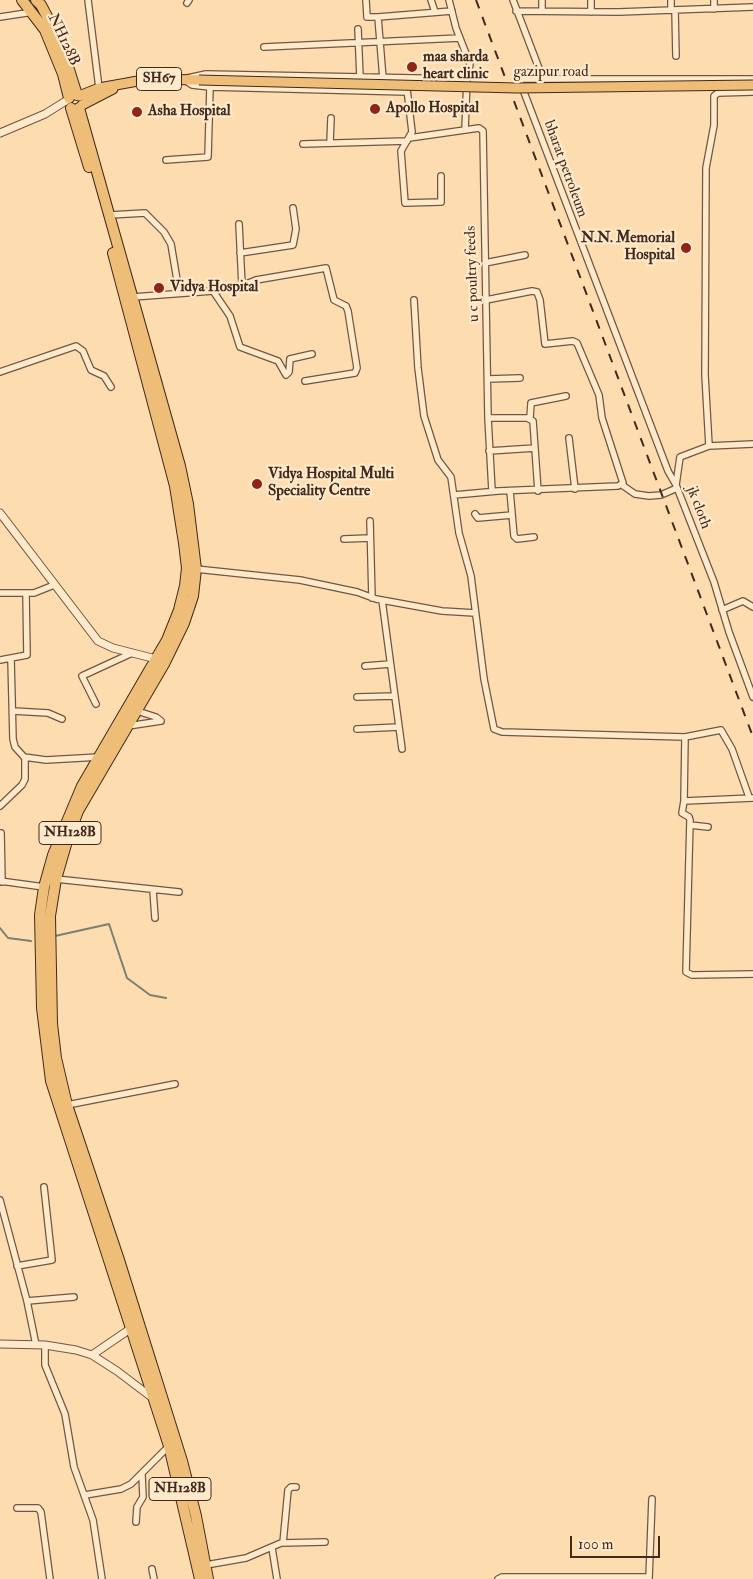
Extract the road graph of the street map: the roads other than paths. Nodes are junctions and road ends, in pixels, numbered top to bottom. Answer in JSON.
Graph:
{"nodes":[{"id":1,"x":22,"y":0,"type":"edge"},
{"id":2,"x":36,"y":0,"type":"edge"},
{"id":3,"x":88,"y":0,"type":"edge"},
{"id":4,"x":366,"y":0,"type":"edge"},
{"id":5,"x":431,"y":0,"type":"edge"},
{"id":6,"x":449,"y":0,"type":"edge"},
{"id":7,"x":513,"y":0,"type":"edge"},
{"id":8,"x":542,"y":0,"type":"edge"},
{"id":9,"x":591,"y":0,"type":"edge"},
{"id":10,"x":671,"y":0,"type":"edge"},
{"id":11,"x":714,"y":0,"type":"edge"},
{"id":12,"x":753,"y":7,"type":"edge"},
{"id":13,"x":714,"y":8,"type":"junction"},
{"id":14,"x":673,"y":10,"type":"junction"},
{"id":15,"x":452,"y":11,"type":"junction"},
{"id":16,"x":516,"y":11,"type":"junction"},
{"id":17,"x":542,"y":11,"type":"junction"},
{"id":18,"x":33,"y":12,"type":"junction"},
{"id":19,"x":435,"y":12,"type":"junction"},
{"id":20,"x":591,"y":12,"type":"junction"},
{"id":21,"x":378,"y":17,"type":"junction"},
{"id":22,"x":0,"y":18,"type":"edge"},
{"id":23,"x":358,"y":29,"type":"dead end"},
{"id":24,"x":460,"y":38,"type":"junction"},
{"id":25,"x":379,"y":43,"type":"junction"},
{"id":26,"x":359,"y":44,"type":"junction"},
{"id":27,"x":264,"y":47,"type":"dead end"},
{"id":28,"x":676,"y":56,"type":"dead end"},
{"id":29,"x":360,"y":78,"type":"junction"},
{"id":30,"x":543,"y":78,"type":"junction"},
{"id":31,"x":183,"y":79,"type":"junction"},
{"id":32,"x":383,"y":79,"type":"junction"},
{"id":33,"x":406,"y":79,"type":"junction"},
{"id":34,"x":467,"y":79,"type":"junction"},
{"id":35,"x":753,"y":79,"type":"edge"},
{"id":36,"x":120,"y":85,"type":"junction"},
{"id":37,"x":753,"y":85,"type":"edge"},
{"id":38,"x":99,"y":88,"type":"junction"},
{"id":39,"x":210,"y":88,"type":"junction"},
{"id":40,"x":407,"y":92,"type":"junction"},
{"id":41,"x":753,"y":92,"type":"edge"},
{"id":42,"x":74,"y":102,"type":"junction"},
{"id":43,"x":331,"y":118,"type":"dead end"},
{"id":44,"x":465,"y":130,"type":"junction"},
{"id":45,"x":0,"y":133,"type":"edge"},
{"id":46,"x":408,"y":140,"type":"junction"},
{"id":47,"x":330,"y":143,"type":"junction"},
{"id":48,"x":304,"y":144,"type":"dead end"},
{"id":49,"x":166,"y":160,"type":"dead end"},
{"id":50,"x":441,"y":176,"type":"dead end"},
{"id":51,"x":293,"y":208,"type":"dead end"},
{"id":52,"x":110,"y":215,"type":"junction"},
{"id":53,"x":239,"y":224,"type":"dead end"},
{"id":54,"x":240,"y":252,"type":"junction"},
{"id":55,"x":525,"y":255,"type":"dead end"},
{"id":56,"x":485,"y":263,"type":"junction"},
{"id":57,"x":242,"y":286,"type":"junction"},
{"id":58,"x":179,"y":292,"type":"junction"},
{"id":59,"x":215,"y":292,"type":"junction"},
{"id":60,"x":133,"y":297,"type":"junction"},
{"id":61,"x":414,"y":300,"type":"dead end"},
{"id":62,"x":486,"y":300,"type":"junction"},
{"id":63,"x":312,"y":354,"type":"dead end"},
{"id":64,"x":0,"y":372,"type":"edge"},
{"id":65,"x":520,"y":378,"type":"dead end"},
{"id":66,"x":488,"y":379,"type":"junction"},
{"id":67,"x":305,"y":381,"type":"dead end"},
{"id":68,"x":111,"y":387,"type":"dead end"},
{"id":69,"x":566,"y":396,"type":"dead end"},
{"id":70,"x":488,"y":418,"type":"junction"},
{"id":71,"x":530,"y":418,"type":"junction"},
{"id":72,"x":569,"y":438,"type":"dead end"},
{"id":73,"x":753,"y":444,"type":"edge"},
{"id":74,"x":709,"y":446,"type":"junction"},
{"id":75,"x":536,"y":448,"type":"junction"},
{"id":76,"x":489,"y":451,"type":"junction"},
{"id":77,"x":622,"y":485,"type":"junction"},
{"id":78,"x":677,"y":487,"type":"junction"},
{"id":79,"x":575,"y":489,"type":"junction"},
{"id":80,"x":492,"y":491,"type":"junction"},
{"id":81,"x":510,"y":491,"type":"junction"},
{"id":82,"x":538,"y":491,"type":"junction"},
{"id":83,"x":454,"y":495,"type":"junction"},
{"id":84,"x":0,"y":513,"type":"edge"},
{"id":85,"x":475,"y":514,"type":"dead end"},
{"id":86,"x":512,"y":515,"type":"junction"},
{"id":87,"x":370,"y":521,"type":"dead end"},
{"id":88,"x":534,"y":537,"type":"dead end"},
{"id":89,"x":344,"y":538,"type":"dead end"},
{"id":90,"x":370,"y":538,"type":"junction"},
{"id":91,"x":196,"y":568,"type":"junction"},
{"id":92,"x":54,"y":586,"type":"junction"},
{"id":93,"x":0,"y":593,"type":"edge"},
{"id":94,"x":26,"y":594,"type":"junction"},
{"id":95,"x":372,"y":598,"type":"junction"},
{"id":96,"x":382,"y":600,"type":"junction"},
{"id":97,"x":753,"y":607,"type":"edge"},
{"id":98,"x":722,"y":610,"type":"junction"},
{"id":99,"x":475,"y":613,"type":"junction"},
{"id":100,"x":134,"y":652,"type":"junction"},
{"id":101,"x":11,"y":659,"type":"junction"},
{"id":102,"x":0,"y":660,"type":"edge"},
{"id":103,"x":160,"y":660,"type":"junction"},
{"id":104,"x":390,"y":664,"type":"junction"},
{"id":105,"x":364,"y":666,"type":"dead end"},
{"id":106,"x":395,"y":696,"type":"junction"},
{"id":107,"x":358,"y":697,"type":"dead end"},
{"id":108,"x":753,"y":697,"type":"edge"},
{"id":109,"x":96,"y":704,"type":"dead end"},
{"id":110,"x":13,"y":711,"type":"junction"},
{"id":111,"x":137,"y":711,"type":"junction"},
{"id":112,"x":62,"y":719,"type":"dead end"},
{"id":113,"x":128,"y":726,"type":"junction"},
{"id":114,"x":399,"y":727,"type":"junction"},
{"id":115,"x":357,"y":729,"type":"dead end"},
{"id":116,"x":685,"y":737,"type":"junction"},
{"id":117,"x":402,"y":749,"type":"dead end"},
{"id":118,"x":24,"y":757,"type":"junction"},
{"id":119,"x":99,"y":757,"type":"junction"},
{"id":120,"x":751,"y":797,"type":"edge"},
{"id":121,"x":684,"y":801,"type":"junction"},
{"id":122,"x":0,"y":806,"type":"edge"},
{"id":123,"x":690,"y":825,"type":"junction"},
{"id":124,"x":708,"y":827,"type":"dead end"},
{"id":125,"x":1,"y":833,"type":"edge"},
{"id":126,"x":56,"y":880,"type":"junction"},
{"id":127,"x":1,"y":881,"type":"edge"},
{"id":128,"x":44,"y":887,"type":"junction"},
{"id":129,"x":153,"y":890,"type":"junction"},
{"id":130,"x":179,"y":892,"type":"dead end"},
{"id":131,"x":155,"y":918,"type":"dead end"},
{"id":132,"x":753,"y":974,"type":"edge"},
{"id":133,"x":175,"y":1084,"type":"dead end"},
{"id":134,"x":66,"y":1105,"type":"junction"},
{"id":135,"x":44,"y":1187,"type":"dead end"},
{"id":136,"x":0,"y":1200,"type":"edge"},
{"id":137,"x":17,"y":1266,"type":"junction"},
{"id":138,"x":74,"y":1297,"type":"dead end"},
{"id":139,"x":27,"y":1301,"type":"junction"},
{"id":140,"x":135,"y":1325,"type":"junction"},
{"id":141,"x":0,"y":1344,"type":"edge"},
{"id":142,"x":36,"y":1345,"type":"junction"},
{"id":143,"x":45,"y":1345,"type":"junction"},
{"id":144,"x":92,"y":1355,"type":"junction"},
{"id":145,"x":154,"y":1400,"type":"junction"},
{"id":146,"x":165,"y":1407,"type":"junction"},
{"id":147,"x":169,"y":1446,"type":"junction"},
{"id":148,"x":142,"y":1475,"type":"junction"},
{"id":149,"x":296,"y":1487,"type":"dead end"},
{"id":150,"x":85,"y":1495,"type":"junction"},
{"id":151,"x":652,"y":1499,"type":"dead end"},
{"id":152,"x":17,"y":1508,"type":"dead end"},
{"id":153,"x":136,"y":1522,"type":"dead end"},
{"id":154,"x":325,"y":1542,"type":"dead end"},
{"id":155,"x":283,"y":1543,"type":"junction"},
{"id":156,"x":272,"y":1548,"type":"junction"},
{"id":157,"x":206,"y":1565,"type":"junction"},
{"id":158,"x":152,"y":1569,"type":"dead end"},
{"id":159,"x":649,"y":1578,"type":"edge"},
{"id":160,"x":50,"y":1579,"type":"edge"},
{"id":161,"x":102,"y":1579,"type":"edge"},
{"id":162,"x":154,"y":1579,"type":"edge"},
{"id":163,"x":200,"y":1579,"type":"edge"},
{"id":164,"x":208,"y":1579,"type":"edge"},
{"id":165,"x":277,"y":1579,"type":"edge"},
{"id":166,"x":498,"y":1579,"type":"edge"}],
"edges":[{"from":1,"to":18,"type":"highway","name":"NH128B"},
{"from":2,"to":42,"type":"highway"},
{"from":3,"to":38,"type":"street"},
{"from":4,"to":21,"type":"street"},
{"from":5,"to":19,"type":"street"},
{"from":6,"to":15,"type":"street"},
{"from":7,"to":16,"type":"street"},
{"from":8,"to":17,"type":"street"},
{"from":9,"to":20,"type":"street"},
{"from":10,"to":14,"type":"street"},
{"from":11,"to":13,"type":"street"},
{"from":12,"to":13,"type":"street"},
{"from":13,"to":14,"type":"street"},
{"from":14,"to":20,"type":"street"},
{"from":14,"to":28,"type":"street"},
{"from":15,"to":19,"type":"street"},
{"from":15,"to":24,"type":"street"},
{"from":16,"to":17,"type":"street"},
{"from":16,"to":30,"type":"street"},
{"from":17,"to":20,"type":"street"},
{"from":18,"to":22,"type":"street"},
{"from":18,"to":42,"type":"highway","name":"NH128B"},
{"from":19,"to":21,"type":"street"},
{"from":21,"to":25,"type":"street"},
{"from":23,"to":26,"type":"street"},
{"from":24,"to":25,"type":"street"},
{"from":24,"to":34,"type":"street"},
{"from":25,"to":26,"type":"street"},
{"from":25,"to":32,"type":"street"},
{"from":26,"to":27,"type":"street"},
{"from":26,"to":29,"type":"street"},
{"from":29,"to":31,"type":"street"},
{"from":29,"to":32,"type":"street"},
{"from":30,"to":35,"type":"street","name":"bharat petroleum"},
{"from":30,"to":78,"type":"street","name":"bharat petroleum"},
{"from":31,"to":36,"type":"main road","number":"SH67"},
{"from":31,"to":37,"type":"main road","name":"gazipur road","number":"SH67","bridge":true},
{"from":31,"to":39,"type":"street"},
{"from":32,"to":33,"type":"street"},
{"from":33,"to":34,"type":"street"},
{"from":33,"to":40,"type":"street"},
{"from":34,"to":44,"type":"street"},
{"from":36,"to":38,"type":"main road","number":"SH67"},
{"from":36,"to":42,"type":"main road","number":"SH67"},
{"from":38,"to":42,"type":"main road","number":"SH67"},
{"from":39,"to":40,"type":"street"},
{"from":39,"to":49,"type":"street"},
{"from":40,"to":46,"type":"street"},
{"from":41,"to":74,"type":"street"},
{"from":42,"to":45,"type":"street"},
{"from":42,"to":52,"type":"highway","number":"NH128B"},
{"from":42,"to":103,"type":"highway","number":"NH128B"},
{"from":43,"to":47,"type":"street"},
{"from":44,"to":46,"type":"street","name":"u c poultry feeds"},
{"from":44,"to":56,"type":"street","name":"u c poultry feeds"},
{"from":46,"to":47,"type":"street","name":"u c poultry feeds"},
{"from":46,"to":50,"type":"street"},
{"from":47,"to":48,"type":"street","name":"u c poultry feeds"},
{"from":51,"to":54,"type":"street"},
{"from":52,"to":58,"type":"street"},
{"from":52,"to":60,"type":"highway","number":"NH128B"},
{"from":53,"to":54,"type":"street"},
{"from":54,"to":57,"type":"street"},
{"from":55,"to":56,"type":"street"},
{"from":56,"to":62,"type":"street","name":"u c poultry feeds"},
{"from":57,"to":59,"type":"street"},
{"from":57,"to":67,"type":"street"},
{"from":58,"to":59,"type":"street"},
{"from":58,"to":60,"type":"street"},
{"from":59,"to":63,"type":"street"},
{"from":60,"to":91,"type":"highway","number":"NH128B"},
{"from":61,"to":83,"type":"street"},
{"from":62,"to":66,"type":"street","name":"u c poultry feeds"},
{"from":62,"to":77,"type":"street"},
{"from":64,"to":68,"type":"street"},
{"from":65,"to":66,"type":"street"},
{"from":66,"to":70,"type":"street","name":"u c poultry feeds"},
{"from":69,"to":71,"type":"street"},
{"from":70,"to":71,"type":"street"},
{"from":70,"to":76,"type":"street","name":"u c poultry feeds"},
{"from":71,"to":75,"type":"street"},
{"from":72,"to":79,"type":"street"},
{"from":73,"to":74,"type":"street","name":"jk cloth"},
{"from":74,"to":78,"type":"street","name":"jk cloth"},
{"from":75,"to":76,"type":"street"},
{"from":75,"to":82,"type":"street"},
{"from":76,"to":80,"type":"street","name":"u c poultry feeds"},
{"from":77,"to":78,"type":"street"},
{"from":77,"to":79,"type":"street"},
{"from":78,"to":98,"type":"street","name":"jk cloth"},
{"from":79,"to":82,"type":"street"},
{"from":80,"to":81,"type":"street"},
{"from":80,"to":83,"type":"street"},
{"from":81,"to":82,"type":"street"},
{"from":81,"to":86,"type":"street"},
{"from":83,"to":99,"type":"street"},
{"from":84,"to":92,"type":"street"},
{"from":85,"to":86,"type":"street"},
{"from":86,"to":88,"type":"street"},
{"from":87,"to":90,"type":"street"},
{"from":89,"to":90,"type":"street"},
{"from":90,"to":95,"type":"street"},
{"from":91,"to":95,"type":"street"},
{"from":91,"to":103,"type":"highway","number":"NH128B"},
{"from":92,"to":94,"type":"street"},
{"from":92,"to":100,"type":"street"},
{"from":93,"to":94,"type":"street"},
{"from":94,"to":101,"type":"street"},
{"from":95,"to":96,"type":"street"},
{"from":96,"to":99,"type":"street"},
{"from":96,"to":104,"type":"street"},
{"from":97,"to":98,"type":"street"},
{"from":98,"to":108,"type":"street","name":"jk cloth"},
{"from":99,"to":116,"type":"street"},
{"from":100,"to":103,"type":"street"},
{"from":100,"to":109,"type":"street"},
{"from":101,"to":102,"type":"street"},
{"from":101,"to":110,"type":"street"},
{"from":103,"to":111,"type":"highway","number":"NH128B"},
{"from":103,"to":119,"type":"highway","number":"NH128B"},
{"from":104,"to":105,"type":"street"},
{"from":104,"to":106,"type":"street"},
{"from":106,"to":107,"type":"street"},
{"from":106,"to":114,"type":"street"},
{"from":110,"to":112,"type":"street"},
{"from":110,"to":118,"type":"street"},
{"from":111,"to":113,"type":"highway","number":"NH128B"},
{"from":111,"to":113,"type":"street"},
{"from":113,"to":126,"type":"highway","number":"NH128B"},
{"from":114,"to":115,"type":"street"},
{"from":114,"to":117,"type":"street"},
{"from":116,"to":120,"type":"street"},
{"from":116,"to":121,"type":"street"},
{"from":118,"to":119,"type":"street"},
{"from":118,"to":122,"type":"street"},
{"from":119,"to":128,"type":"highway","number":"NH128B"},
{"from":120,"to":121,"type":"street"},
{"from":121,"to":123,"type":"street"},
{"from":123,"to":124,"type":"street"},
{"from":123,"to":132,"type":"street"},
{"from":125,"to":127,"type":"street"},
{"from":126,"to":129,"type":"street"},
{"from":126,"to":134,"type":"highway","number":"NH128B"},
{"from":127,"to":128,"type":"street"},
{"from":128,"to":140,"type":"highway","number":"NH128B"},
{"from":129,"to":130,"type":"street"},
{"from":129,"to":131,"type":"street"},
{"from":133,"to":134,"type":"street"},
{"from":134,"to":140,"type":"highway","number":"NH128B"},
{"from":135,"to":137,"type":"street"},
{"from":136,"to":137,"type":"street"},
{"from":137,"to":139,"type":"street"},
{"from":138,"to":139,"type":"street"},
{"from":139,"to":142,"type":"street"},
{"from":140,"to":144,"type":"street"},
{"from":140,"to":145,"type":"highway","number":"NH128B"},
{"from":140,"to":146,"type":"highway","number":"NH128B"},
{"from":141,"to":142,"type":"street"},
{"from":142,"to":143,"type":"street"},
{"from":143,"to":144,"type":"street"},
{"from":143,"to":150,"type":"street"},
{"from":144,"to":145,"type":"street"},
{"from":145,"to":146,"type":"street"},
{"from":145,"to":147,"type":"highway","number":"NH128B"},
{"from":146,"to":157,"type":"highway","number":"NH128B"},
{"from":147,"to":148,"type":"street"},
{"from":147,"to":163,"type":"highway","number":"NH128B"},
{"from":148,"to":150,"type":"street"},
{"from":148,"to":153,"type":"street"},
{"from":149,"to":155,"type":"street"},
{"from":150,"to":161,"type":"street"},
{"from":151,"to":159,"type":"street"},
{"from":152,"to":160,"type":"street"},
{"from":154,"to":155,"type":"street"},
{"from":155,"to":156,"type":"street"},
{"from":156,"to":157,"type":"street"},
{"from":156,"to":165,"type":"street"},
{"from":157,"to":164,"type":"highway","number":"NH128B"},
{"from":158,"to":162,"type":"street"},
{"from":159,"to":166,"type":"street"}]}
